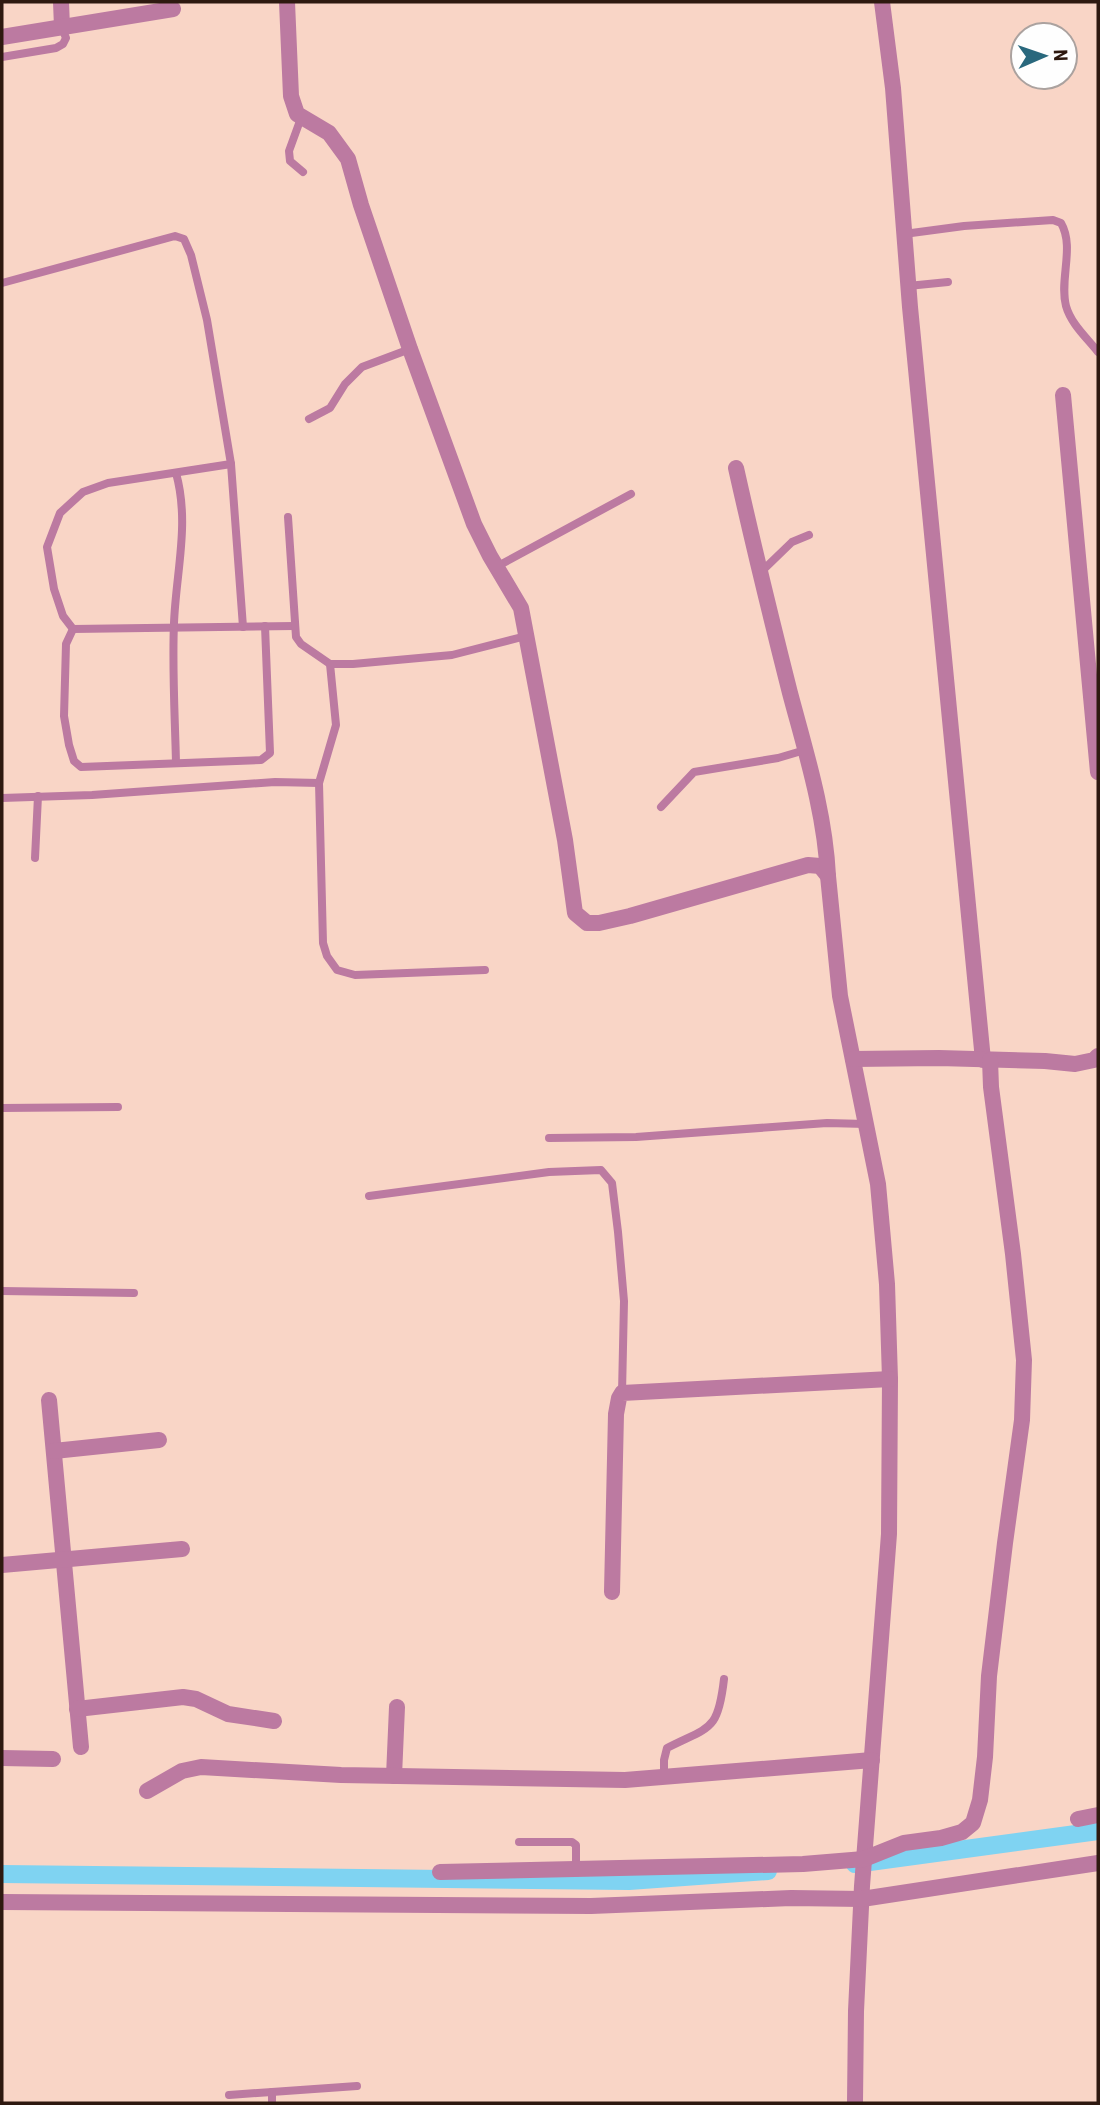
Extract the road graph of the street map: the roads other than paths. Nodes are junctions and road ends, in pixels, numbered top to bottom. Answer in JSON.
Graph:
{"nodes":[{"id":1,"x":61,"y":2,"type":"edge"},
{"id":2,"x":288,"y":2,"type":"edge"},
{"id":3,"x":882,"y":2,"type":"edge"},
{"id":4,"x":173,"y":9,"type":"dead end"},
{"id":5,"x":62,"y":27,"type":"junction"},
{"id":6,"x":2,"y":37,"type":"edge"},
{"id":7,"x":2,"y":57,"type":"edge"},
{"id":8,"x":301,"y":118,"type":"junction"},
{"id":9,"x":303,"y":172,"type":"dead end"},
{"id":10,"x":904,"y":234,"type":"junction"},
{"id":11,"x":948,"y":282,"type":"dead end"},
{"id":12,"x":2,"y":283,"type":"edge"},
{"id":13,"x":908,"y":286,"type":"junction"},
{"id":14,"x":410,"y":349,"type":"junction"},
{"id":15,"x":1098,"y":352,"type":"edge"},
{"id":16,"x":1063,"y":396,"type":"dead end"},
{"id":17,"x":309,"y":419,"type":"dead end"},
{"id":18,"x":231,"y":464,"type":"junction"},
{"id":19,"x":736,"y":468,"type":"dead end"},
{"id":20,"x":176,"y":473,"type":"junction"},
{"id":21,"x":631,"y":494,"type":"dead end"},
{"id":22,"x":288,"y":517,"type":"dead end"},
{"id":23,"x":809,"y":535,"type":"dead end"},
{"id":24,"x":496,"y":567,"type":"junction"},
{"id":25,"x":760,"y":573,"type":"junction"},
{"id":26,"x":265,"y":626,"type":"junction"},
{"id":27,"x":294,"y":626,"type":"junction"},
{"id":28,"x":243,"y":627,"type":"junction"},
{"id":29,"x":174,"y":628,"type":"junction"},
{"id":30,"x":73,"y":629,"type":"junction"},
{"id":31,"x":526,"y":636,"type":"junction"},
{"id":32,"x":330,"y":664,"type":"junction"},
{"id":33,"x":806,"y":750,"type":"junction"},
{"id":34,"x":176,"y":763,"type":"junction"},
{"id":35,"x":1098,"y":772,"type":"edge"},
{"id":36,"x":319,"y":783,"type":"junction"},
{"id":37,"x":38,"y":796,"type":"junction"},
{"id":38,"x":2,"y":798,"type":"edge"},
{"id":39,"x":661,"y":807,"type":"dead end"},
{"id":40,"x":36,"y":858,"type":"dead end"},
{"id":41,"x":828,"y":876,"type":"junction"},
{"id":42,"x":485,"y":970,"type":"dead end"},
{"id":43,"x":1098,"y":1056,"type":"edge"},
{"id":44,"x":853,"y":1059,"type":"junction"},
{"id":45,"x":987,"y":1060,"type":"junction"},
{"id":46,"x":117,"y":1107,"type":"dead end"},
{"id":47,"x":2,"y":1108,"type":"edge"},
{"id":48,"x":866,"y":1124,"type":"junction"},
{"id":49,"x":549,"y":1138,"type":"dead end"},
{"id":50,"x":369,"y":1196,"type":"dead end"},
{"id":51,"x":2,"y":1291,"type":"edge"},
{"id":52,"x":134,"y":1293,"type":"dead end"},
{"id":53,"x":890,"y":1379,"type":"junction"},
{"id":54,"x":622,"y":1393,"type":"junction"},
{"id":55,"x":50,"y":1399,"type":"dead end"},
{"id":56,"x":159,"y":1440,"type":"dead end"},
{"id":57,"x":54,"y":1451,"type":"junction"},
{"id":58,"x":182,"y":1549,"type":"dead end"},
{"id":59,"x":63,"y":1560,"type":"junction"},
{"id":60,"x":2,"y":1565,"type":"edge"},
{"id":61,"x":612,"y":1592,"type":"dead end"},
{"id":62,"x":724,"y":1679,"type":"dead end"},
{"id":63,"x":397,"y":1707,"type":"dead end"},
{"id":64,"x":77,"y":1709,"type":"junction"},
{"id":65,"x":274,"y":1721,"type":"dead end"},
{"id":66,"x":81,"y":1747,"type":"dead end"},
{"id":67,"x":2,"y":1758,"type":"edge"},
{"id":68,"x":53,"y":1759,"type":"dead end"},
{"id":69,"x":872,"y":1760,"type":"junction"},
{"id":70,"x":394,"y":1776,"type":"junction"},
{"id":71,"x":664,"y":1777,"type":"junction"},
{"id":72,"x":147,"y":1791,"type":"dead end"},
{"id":73,"x":1098,"y":1815,"type":"edge"},
{"id":74,"x":1078,"y":1819,"type":"dead end"},
{"id":75,"x":519,"y":1842,"type":"dead end"},
{"id":76,"x":864,"y":1860,"type":"junction"},
{"id":77,"x":1098,"y":1863,"type":"edge"},
{"id":78,"x":576,"y":1869,"type":"junction"},
{"id":79,"x":440,"y":1872,"type":"dead end"},
{"id":80,"x":862,"y":1892,"type":"junction"},
{"id":81,"x":2,"y":1902,"type":"edge"},
{"id":82,"x":357,"y":2086,"type":"dead end"},
{"id":83,"x":272,"y":2092,"type":"junction"},
{"id":84,"x":229,"y":2095,"type":"dead end"},
{"id":85,"x":272,"y":2103,"type":"edge"},
{"id":86,"x":855,"y":2103,"type":"edge"}],
"edges":[{"from":1,"to":5,"type":"street"},
{"from":2,"to":8,"type":"street"},
{"from":3,"to":10,"type":"street"},
{"from":4,"to":5,"type":"street"},
{"from":5,"to":6,"type":"street"},
{"from":5,"to":7,"type":"lane"},
{"from":8,"to":9,"type":"lane"},
{"from":8,"to":14,"type":"street"},
{"from":10,"to":13,"type":"street"},
{"from":10,"to":15,"type":"lane"},
{"from":11,"to":13,"type":"lane"},
{"from":12,"to":18,"type":"lane"},
{"from":13,"to":45,"type":"street"},
{"from":14,"to":17,"type":"lane"},
{"from":14,"to":24,"type":"street"},
{"from":16,"to":35,"type":"street"},
{"from":18,"to":20,"type":"lane"},
{"from":18,"to":28,"type":"lane"},
{"from":19,"to":25,"type":"street"},
{"from":20,"to":29,"type":"lane"},
{"from":20,"to":30,"type":"lane"},
{"from":21,"to":24,"type":"lane"},
{"from":22,"to":27,"type":"lane"},
{"from":23,"to":25,"type":"lane"},
{"from":24,"to":31,"type":"street"},
{"from":25,"to":33,"type":"street"},
{"from":26,"to":27,"type":"lane"},
{"from":26,"to":28,"type":"lane"},
{"from":26,"to":34,"type":"lane"},
{"from":27,"to":32,"type":"lane"},
{"from":28,"to":29,"type":"lane"},
{"from":29,"to":30,"type":"lane"},
{"from":29,"to":34,"type":"lane"},
{"from":30,"to":34,"type":"lane"},
{"from":31,"to":32,"type":"lane"},
{"from":31,"to":41,"type":"street"},
{"from":32,"to":36,"type":"lane"},
{"from":33,"to":39,"type":"lane"},
{"from":33,"to":41,"type":"street"},
{"from":36,"to":37,"type":"lane"},
{"from":36,"to":42,"type":"lane"},
{"from":37,"to":38,"type":"lane"},
{"from":37,"to":40,"type":"lane"},
{"from":41,"to":44,"type":"street"},
{"from":43,"to":45,"type":"street"},
{"from":44,"to":45,"type":"street"},
{"from":44,"to":48,"type":"street"},
{"from":45,"to":76,"type":"street"},
{"from":46,"to":47,"type":"lane"},
{"from":48,"to":49,"type":"lane"},
{"from":48,"to":53,"type":"street"},
{"from":50,"to":54,"type":"lane"},
{"from":51,"to":52,"type":"lane"},
{"from":53,"to":54,"type":"street"},
{"from":53,"to":69,"type":"street"},
{"from":54,"to":61,"type":"street"},
{"from":55,"to":57,"type":"street"},
{"from":56,"to":57,"type":"street"},
{"from":57,"to":59,"type":"street"},
{"from":58,"to":59,"type":"street"},
{"from":59,"to":60,"type":"street"},
{"from":59,"to":64,"type":"street"},
{"from":62,"to":71,"type":"lane"},
{"from":63,"to":70,"type":"street"},
{"from":64,"to":65,"type":"street"},
{"from":64,"to":66,"type":"street"},
{"from":67,"to":68,"type":"street"},
{"from":69,"to":71,"type":"street"},
{"from":69,"to":76,"type":"street"},
{"from":70,"to":71,"type":"street"},
{"from":70,"to":72,"type":"street"},
{"from":73,"to":74,"type":"street"},
{"from":75,"to":78,"type":"lane"},
{"from":76,"to":78,"type":"street"},
{"from":76,"to":80,"type":"street"},
{"from":77,"to":80,"type":"street"},
{"from":78,"to":79,"type":"street"},
{"from":80,"to":81,"type":"street"},
{"from":80,"to":86,"type":"street"},
{"from":82,"to":83,"type":"lane"},
{"from":83,"to":84,"type":"lane"},
{"from":83,"to":85,"type":"lane"}]}
